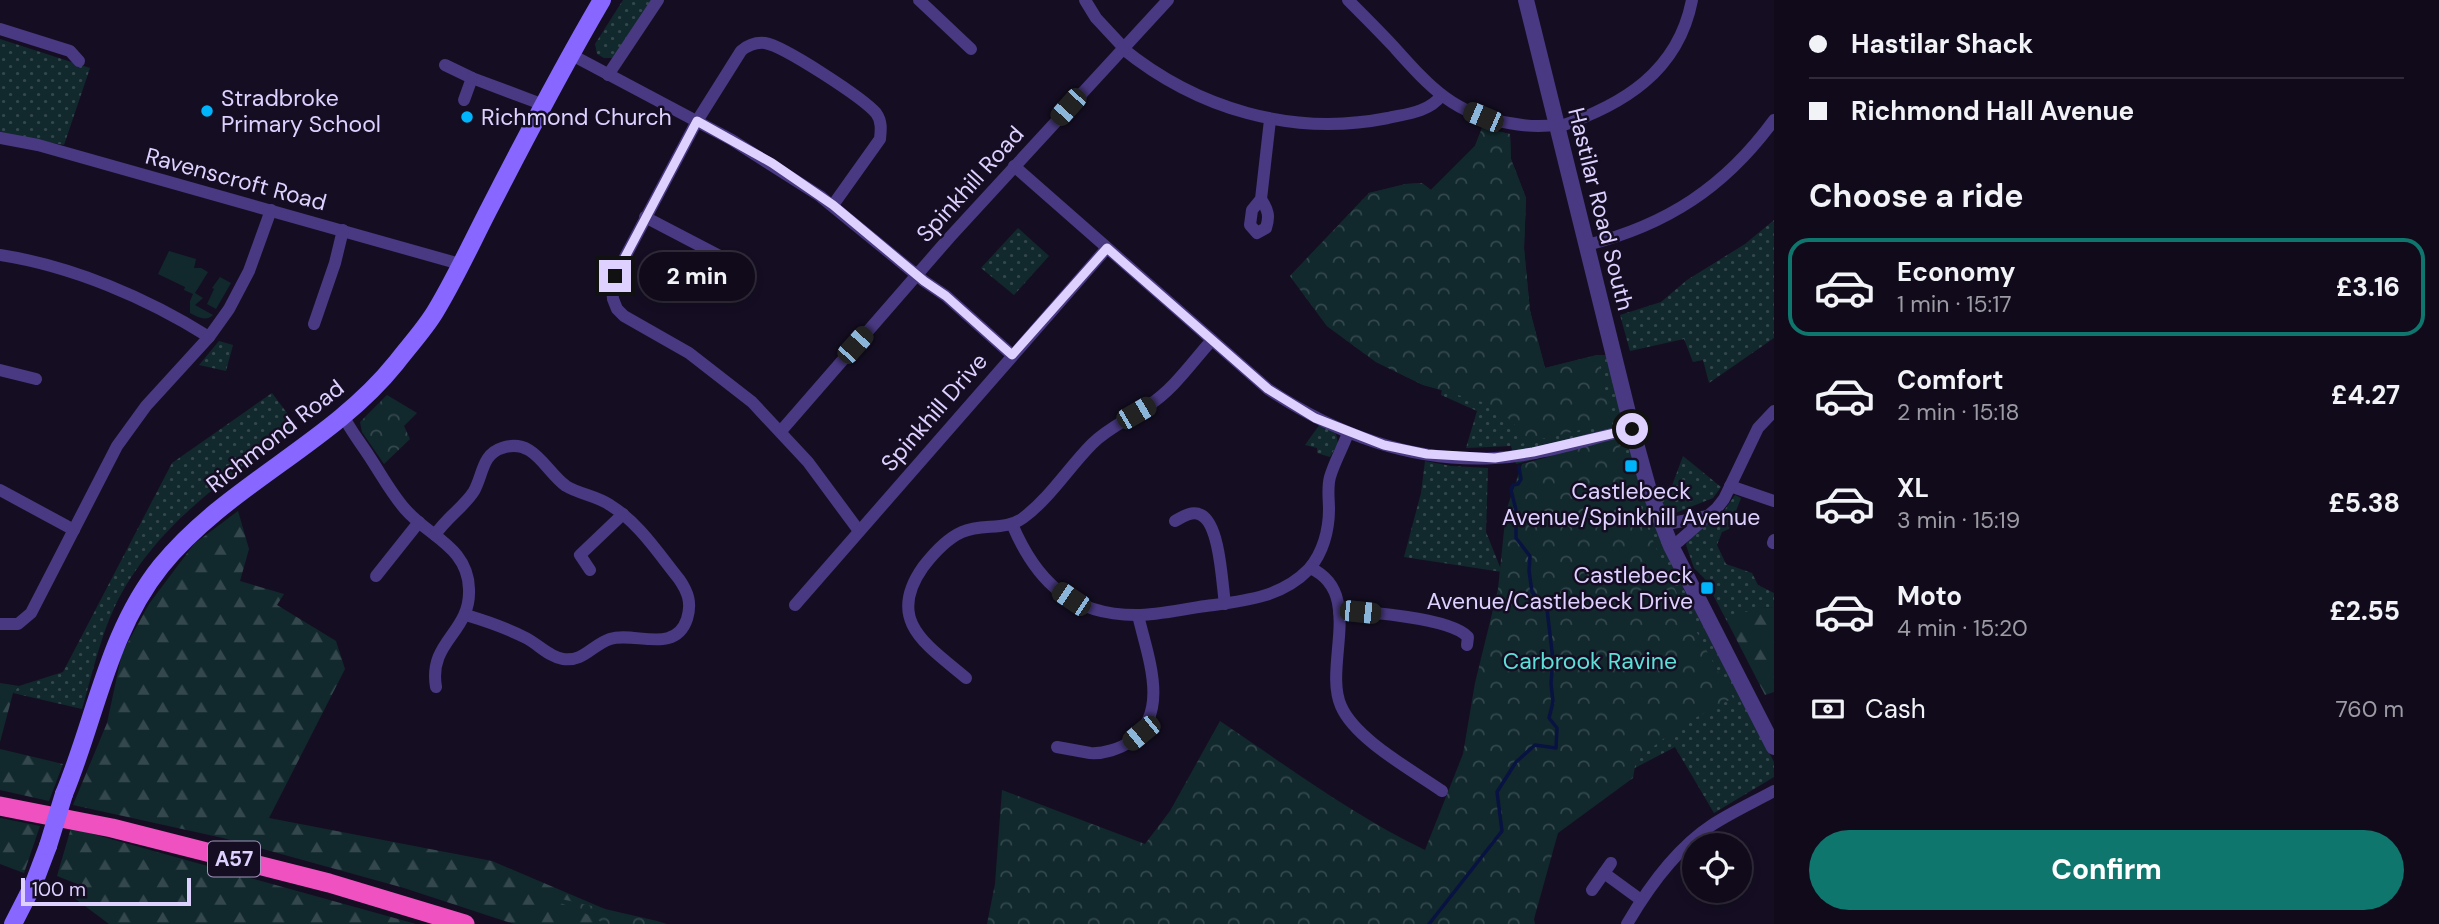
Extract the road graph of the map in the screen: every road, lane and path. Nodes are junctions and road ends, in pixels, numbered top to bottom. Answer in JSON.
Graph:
{"nodes":[{"id":1,"x":602,"y":0,"type":"edge"},
{"id":2,"x":658,"y":0,"type":"edge"},
{"id":3,"x":919,"y":0,"type":"edge"},
{"id":4,"x":1085,"y":0,"type":"edge"},
{"id":5,"x":1168,"y":0,"type":"edge"},
{"id":6,"x":1349,"y":0,"type":"edge"},
{"id":7,"x":1526,"y":0,"type":"edge"},
{"id":8,"x":1692,"y":0,"type":"edge"},
{"id":9,"x":0,"y":29,"type":"edge"},
{"id":10,"x":1122,"y":48,"type":"junction"},
{"id":11,"x":971,"y":50,"type":"dead end"},
{"id":12,"x":570,"y":54,"type":"junction"},
{"id":13,"x":79,"y":61,"type":"dead end"},
{"id":14,"x":444,"y":65,"type":"dead end"},
{"id":15,"x":608,"y":75,"type":"junction"},
{"id":16,"x":472,"y":78,"type":"junction"},
{"id":17,"x":1441,"y":96,"type":"junction"},
{"id":18,"x":464,"y":100,"type":"dead end"},
{"id":19,"x":544,"y":105,"type":"junction"},
{"id":20,"x":1270,"y":120,"type":"junction"},
{"id":21,"x":1774,"y":120,"type":"edge"},
{"id":22,"x":697,"y":121,"type":"junction"},
{"id":23,"x":1558,"y":126,"type":"junction"},
{"id":24,"x":0,"y":138,"type":"edge"},
{"id":25,"x":1014,"y":166,"type":"junction"},
{"id":26,"x":1261,"y":199,"type":"dead end"},
{"id":27,"x":833,"y":205,"type":"junction"},
{"id":28,"x":271,"y":210,"type":"junction"},
{"id":29,"x":645,"y":217,"type":"junction"},
{"id":30,"x":343,"y":230,"type":"junction"},
{"id":31,"x":1587,"y":245,"type":"junction"},
{"id":32,"x":1107,"y":248,"type":"junction"},
{"id":33,"x":0,"y":255,"type":"edge"},
{"id":34,"x":460,"y":264,"type":"junction"},
{"id":35,"x":737,"y":265,"type":"dead end"},
{"id":36,"x":917,"y":275,"type":"junction"},
{"id":37,"x":314,"y":324,"type":"dead end"},
{"id":38,"x":209,"y":337,"type":"junction"},
{"id":39,"x":1212,"y":340,"type":"junction"},
{"id":40,"x":1012,"y":355,"type":"junction"},
{"id":41,"x":0,"y":370,"type":"edge"},
{"id":42,"x":36,"y":379,"type":"dead end"},
{"id":43,"x":1774,"y":411,"type":"edge"},
{"id":44,"x":343,"y":415,"type":"junction"},
{"id":45,"x":1632,"y":429,"type":"junction"},
{"id":46,"x":781,"y":431,"type":"junction"},
{"id":47,"x":1348,"y":433,"type":"junction"},
{"id":48,"x":1730,"y":486,"type":"junction"},
{"id":49,"x":0,"y":489,"type":"edge"},
{"id":50,"x":1774,"y":501,"type":"edge"},
{"id":51,"x":623,"y":514,"type":"junction"},
{"id":52,"x":1708,"y":516,"type":"junction"},
{"id":53,"x":1175,"y":521,"type":"dead end"},
{"id":54,"x":419,"y":523,"type":"junction"},
{"id":55,"x":1012,"y":524,"type":"junction"},
{"id":56,"x":1662,"y":525,"type":"junction"},
{"id":57,"x":74,"y":530,"type":"junction"},
{"id":58,"x":859,"y":531,"type":"junction"},
{"id":59,"x":435,"y":535,"type":"junction"},
{"id":60,"x":1671,"y":545,"type":"junction"},
{"id":61,"x":1310,"y":568,"type":"junction"},
{"id":62,"x":590,"y":570,"type":"dead end"},
{"id":63,"x":376,"y":576,"type":"dead end"},
{"id":64,"x":1225,"y":604,"type":"junction"},
{"id":65,"x":795,"y":605,"type":"dead end"},
{"id":66,"x":1339,"y":612,"type":"junction"},
{"id":67,"x":466,"y":615,"type":"junction"},
{"id":68,"x":1138,"y":615,"type":"junction"},
{"id":69,"x":0,"y":624,"type":"edge"},
{"id":70,"x":1467,"y":645,"type":"dead end"},
{"id":71,"x":966,"y":678,"type":"dead end"},
{"id":72,"x":436,"y":687,"type":"dead end"},
{"id":73,"x":1057,"y":747,"type":"dead end"},
{"id":74,"x":1774,"y":747,"type":"edge"},
{"id":75,"x":1436,"y":769,"type":"dead end"},
{"id":76,"x":1428,"y":781,"type":"junction"},
{"id":77,"x":1442,"y":791,"type":"dead end"},
{"id":78,"x":1774,"y":791,"type":"edge"},
{"id":79,"x":0,"y":806,"type":"edge"},
{"id":80,"x":1592,"y":890,"type":"dead end"},
{"id":81,"x":1641,"y":900,"type":"junction"},
{"id":82,"x":13,"y":924,"type":"edge"},
{"id":83,"x":465,"y":924,"type":"edge"},
{"id":84,"x":1627,"y":924,"type":"edge"}],
"edges":[{"from":1,"to":12,"type":"main road","name":"Richmond Road"},
{"from":2,"to":15,"type":"street"},
{"from":3,"to":11,"type":"street"},
{"from":4,"to":10,"type":"street"},
{"from":5,"to":10,"type":"street","name":"Spinkhill Road"},
{"from":6,"to":17,"type":"street"},
{"from":7,"to":23,"type":"street","name":"Hastilar Road South"},
{"from":8,"to":23,"type":"street"},
{"from":9,"to":13,"type":"street"},
{"from":10,"to":20,"type":"street"},
{"from":10,"to":25,"type":"street","name":"Spinkhill Road"},
{"from":12,"to":15,"type":"street"},
{"from":12,"to":19,"type":"main road","name":"Richmond Road"},
{"from":14,"to":16,"type":"street"},
{"from":15,"to":22,"type":"street"},
{"from":16,"to":18,"type":"street"},
{"from":16,"to":19,"type":"street"},
{"from":17,"to":20,"type":"street"},
{"from":17,"to":23,"type":"street"},
{"from":19,"to":34,"type":"main road","name":"Richmond Road"},
{"from":20,"to":26,"type":"street"},
{"from":21,"to":31,"type":"street"},
{"from":22,"to":27,"type":"street"},
{"from":22,"to":27,"type":"street"},
{"from":22,"to":29,"type":"street"},
{"from":23,"to":31,"type":"street","name":"Hastilar Road South"},
{"from":24,"to":28,"type":"street","name":"Ravenscroft Road"},
{"from":25,"to":32,"type":"street"},
{"from":25,"to":36,"type":"street","name":"Spinkhill Road"},
{"from":27,"to":36,"type":"street"},
{"from":28,"to":30,"type":"street","name":"Ravenscroft Road"},
{"from":28,"to":38,"type":"street"},
{"from":29,"to":35,"type":"street"},
{"from":29,"to":46,"type":"street"},
{"from":30,"to":34,"type":"street","name":"Ravenscroft Road"},
{"from":30,"to":37,"type":"street"},
{"from":31,"to":45,"type":"street","name":"Hastilar Road South"},
{"from":32,"to":39,"type":"street"},
{"from":32,"to":40,"type":"street","name":"Spinkhill Drive"},
{"from":33,"to":38,"type":"street"},
{"from":34,"to":44,"type":"main road","name":"Richmond Road"},
{"from":36,"to":40,"type":"street"},
{"from":36,"to":46,"type":"street","name":"Spinkhill Road"},
{"from":38,"to":57,"type":"street"},
{"from":39,"to":47,"type":"street"},
{"from":39,"to":55,"type":"street"},
{"from":40,"to":58,"type":"street","name":"Spinkhill Drive"},
{"from":41,"to":42,"type":"street"},
{"from":43,"to":48,"type":"street"},
{"from":44,"to":54,"type":"street"},
{"from":44,"to":82,"type":"main road","name":"Richmond Road","bridge":true},
{"from":45,"to":47,"type":"street"},
{"from":45,"to":56,"type":"street","name":"Hastilar Road South"},
{"from":46,"to":58,"type":"street"},
{"from":47,"to":61,"type":"street"},
{"from":48,"to":50,"type":"street"},
{"from":48,"to":52,"type":"street"},
{"from":49,"to":57,"type":"street"},
{"from":51,"to":59,"type":"street"},
{"from":51,"to":62,"type":"street"},
{"from":51,"to":67,"type":"street"},
{"from":52,"to":56,"type":"street"},
{"from":52,"to":60,"type":"street"},
{"from":53,"to":64,"type":"street"},
{"from":54,"to":59,"type":"street"},
{"from":54,"to":63,"type":"street"},
{"from":55,"to":68,"type":"street"},
{"from":55,"to":71,"type":"street"},
{"from":56,"to":60,"type":"street","name":"Hastilar Road South"},
{"from":57,"to":69,"type":"street"},
{"from":58,"to":65,"type":"street","name":"Spinkhill Drive"},
{"from":59,"to":67,"type":"street"},
{"from":60,"to":74,"type":"street","name":"Hastilar Road South"},
{"from":61,"to":64,"type":"street"},
{"from":61,"to":66,"type":"street"},
{"from":64,"to":68,"type":"street"},
{"from":66,"to":70,"type":"street"},
{"from":66,"to":76,"type":"street"},
{"from":67,"to":72,"type":"street"},
{"from":68,"to":73,"type":"street"},
{"from":75,"to":76,"type":"street"},
{"from":76,"to":77,"type":"street"},
{"from":78,"to":81,"type":"street"},
{"from":79,"to":83,"type":"highway","number":"A57"},
{"from":80,"to":81,"type":"street"},
{"from":81,"to":84,"type":"street"}]}
